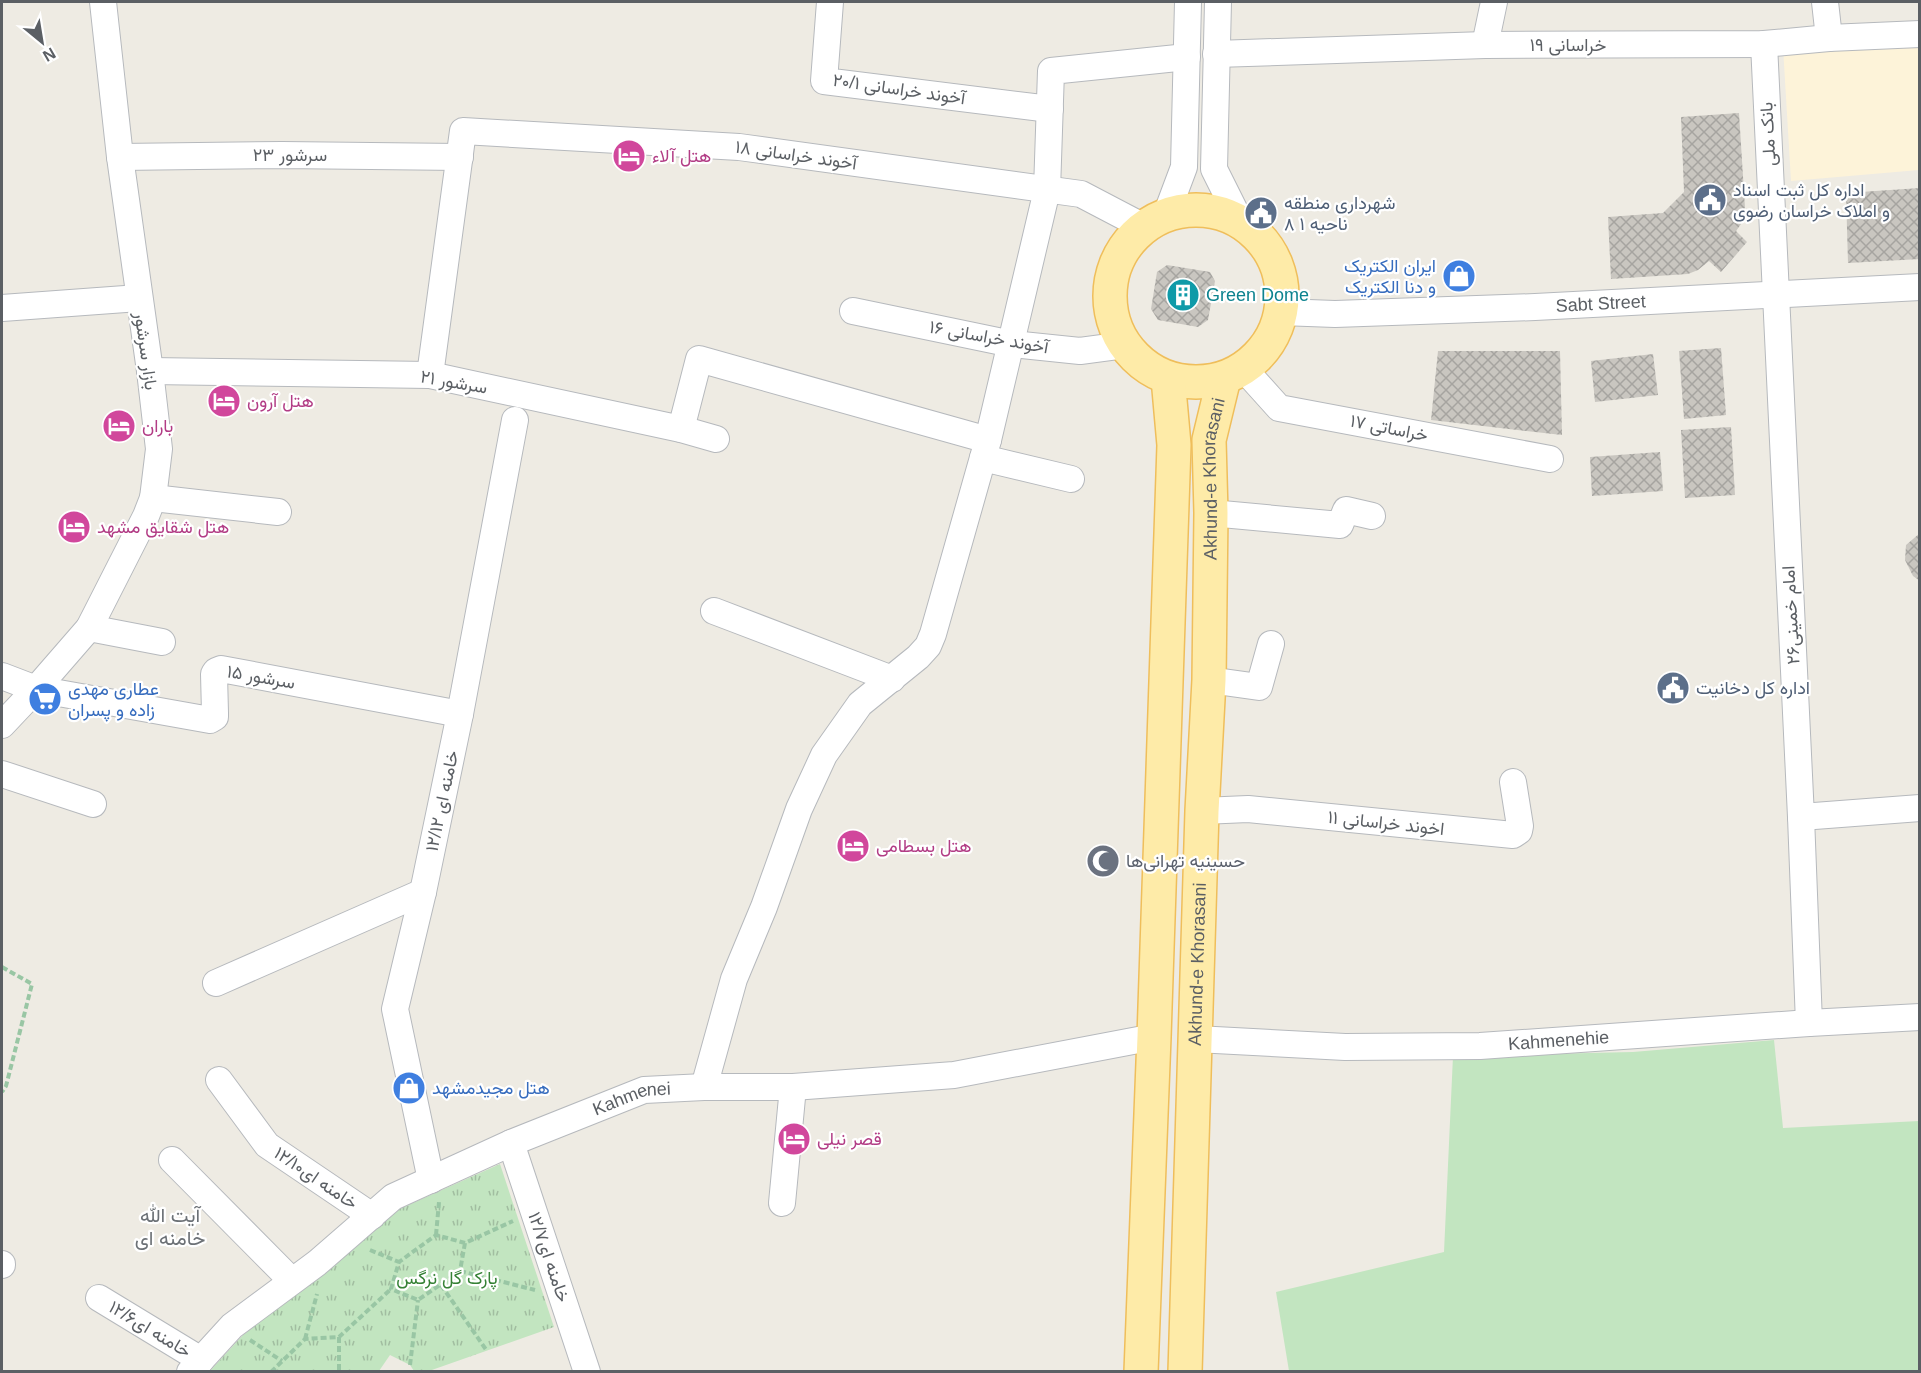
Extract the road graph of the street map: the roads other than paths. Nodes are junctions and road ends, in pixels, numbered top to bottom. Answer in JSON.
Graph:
{"nodes":[{"id":1,"x":103,"y":2,"type":"edge"},
{"id":2,"x":830,"y":2,"type":"edge"},
{"id":3,"x":1188,"y":2,"type":"edge"},
{"id":4,"x":1218,"y":2,"type":"edge"},
{"id":5,"x":1494,"y":2,"type":"edge"},
{"id":6,"x":1825,"y":2,"type":"edge"},
{"id":7,"x":1920,"y":34,"type":"edge"},
{"id":8,"x":1829,"y":38,"type":"junction"},
{"id":9,"x":1764,"y":44,"type":"junction"},
{"id":10,"x":1485,"y":45,"type":"junction"},
{"id":11,"x":1216,"y":54,"type":"junction"},
{"id":12,"x":1187,"y":57,"type":"junction"},
{"id":13,"x":1050,"y":108,"type":"junction"},
{"id":14,"x":120,"y":157,"type":"junction"},
{"id":15,"x":460,"y":157,"type":"junction"},
{"id":16,"x":1047,"y":190,"type":"junction"},
{"id":17,"x":1155,"y":221,"type":"junction"},
{"id":18,"x":1240,"y":221,"type":"junction"},
{"id":19,"x":1920,"y":287,"type":"edge"},
{"id":20,"x":1775,"y":295,"type":"junction"},
{"id":21,"x":139,"y":298,"type":"junction"},
{"id":22,"x":2,"y":309,"type":"edge"},
{"id":23,"x":854,"y":311,"type":"dead end"},
{"id":24,"x":1281,"y":312,"type":"junction"},
{"id":25,"x":1012,"y":344,"type":"junction"},
{"id":26,"x":1125,"y":345,"type":"junction"},
{"id":27,"x":150,"y":371,"type":"junction"},
{"id":28,"x":1234,"y":373,"type":"junction"},
{"id":29,"x":430,"y":375,"type":"junction"},
{"id":30,"x":1168,"y":378,"type":"junction"},
{"id":31,"x":515,"y":420,"type":"dead end"},
{"id":32,"x":681,"y":429,"type":"junction"},
{"id":33,"x":716,"y":439,"type":"dead end"},
{"id":34,"x":985,"y":449,"type":"junction"},
{"id":35,"x":1550,"y":459,"type":"dead end"},
{"id":36,"x":1071,"y":479,"type":"dead end"},
{"id":37,"x":153,"y":498,"type":"junction"},
{"id":38,"x":278,"y":512,"type":"dead end"},
{"id":39,"x":1211,"y":513,"type":"junction"},
{"id":40,"x":1372,"y":516,"type":"dead end"},
{"id":41,"x":714,"y":611,"type":"dead end"},
{"id":42,"x":89,"y":628,"type":"junction"},
{"id":43,"x":162,"y":642,"type":"dead end"},
{"id":44,"x":1271,"y":644,"type":"dead end"},
{"id":45,"x":2,"y":675,"type":"edge"},
{"id":46,"x":892,"y":679,"type":"junction"},
{"id":47,"x":1209,"y":680,"type":"junction"},
{"id":48,"x":36,"y":689,"type":"junction"},
{"id":49,"x":460,"y":714,"type":"junction"},
{"id":50,"x":2,"y":725,"type":"edge"},
{"id":51,"x":2,"y":774,"type":"edge"},
{"id":52,"x":1514,"y":782,"type":"dead end"},
{"id":53,"x":93,"y":804,"type":"dead end"},
{"id":54,"x":1920,"y":808,"type":"edge"},
{"id":55,"x":1202,"y":811,"type":"junction"},
{"id":56,"x":1801,"y":817,"type":"junction"},
{"id":57,"x":423,"y":892,"type":"junction"},
{"id":58,"x":216,"y":983,"type":"dead end"},
{"id":59,"x":1920,"y":1017,"type":"edge"},
{"id":60,"x":1809,"y":1023,"type":"junction"},
{"id":61,"x":1154,"y":1036,"type":"junction"},
{"id":62,"x":1196,"y":1039,"type":"junction"},
{"id":63,"x":219,"y":1080,"type":"dead end"},
{"id":64,"x":704,"y":1087,"type":"junction"},
{"id":65,"x":793,"y":1087,"type":"junction"},
{"id":66,"x":511,"y":1143,"type":"junction"},
{"id":67,"x":172,"y":1161,"type":"dead end"},
{"id":68,"x":431,"y":1180,"type":"junction"},
{"id":69,"x":782,"y":1203,"type":"dead end"},
{"id":70,"x":372,"y":1216,"type":"junction"},
{"id":71,"x":292,"y":1281,"type":"junction"},
{"id":72,"x":99,"y":1298,"type":"dead end"},
{"id":73,"x":195,"y":1366,"type":"edge"},
{"id":74,"x":587,"y":1371,"type":"edge"},
{"id":75,"x":1141,"y":1371,"type":"edge"},
{"id":76,"x":1185,"y":1371,"type":"edge"}],
"edges":[{"from":1,"to":14,"type":"street","name":"بازار سرشور"},
{"from":2,"to":13,"type":"street","name":"آخوند خراسانی ۲۰/۱"},
{"from":3,"to":12,"type":"street"},
{"from":4,"to":11,"type":"street"},
{"from":5,"to":10,"type":"street"},
{"from":6,"to":8,"type":"street"},
{"from":7,"to":8,"type":"street","name":"خراسانی ۱۹"},
{"from":8,"to":9,"type":"street","name":"خراسانی ۱۹"},
{"from":9,"to":10,"type":"street","name":"خراسانی ۱۹"},
{"from":9,"to":20,"type":"street","name":"بانک ملی"},
{"from":10,"to":11,"type":"street","name":"خراسانی ۱۹"},
{"from":11,"to":18,"type":"street"},
{"from":12,"to":13,"type":"street"},
{"from":12,"to":17,"type":"street"},
{"from":13,"to":16,"type":"street"},
{"from":14,"to":15,"type":"street","name":"سرشور ۲۳"},
{"from":14,"to":21,"type":"street","name":"بازار سرشور"},
{"from":15,"to":16,"type":"street","name":"آخوند خراسانی ۱۸"},
{"from":15,"to":29,"type":"street"},
{"from":16,"to":17,"type":"street","name":"آخوند خراسانی ۱۸"},
{"from":16,"to":25,"type":"street"},
{"from":17,"to":18,"type":"main road"},
{"from":17,"to":26,"type":"main road"},
{"from":18,"to":24,"type":"main road"},
{"from":19,"to":20,"type":"street","name":"Sabt Street"},
{"from":20,"to":24,"type":"street","name":"Sabt Street"},
{"from":20,"to":56,"type":"street","name":"امام خمینی۲۶"},
{"from":21,"to":22,"type":"street"},
{"from":21,"to":27,"type":"street","name":"بازار سرشور"},
{"from":23,"to":25,"type":"street","name":"آخوند خراسانی ۱۶"},
{"from":24,"to":28,"type":"main road"},
{"from":25,"to":26,"type":"street","name":"آخوند خراسانی ۱۶"},
{"from":25,"to":34,"type":"street"},
{"from":26,"to":30,"type":"main road"},
{"from":27,"to":29,"type":"street","name":"سرشور ۲۱"},
{"from":27,"to":37,"type":"street","name":"بازار سرشور"},
{"from":28,"to":30,"type":"main road"},
{"from":28,"to":35,"type":"street","name":"خراساتی ۱۷"},
{"from":28,"to":39,"type":"main road","name":"Akhund-e Khorasani"},
{"from":29,"to":32,"type":"street","name":"سرشور ۲۱"},
{"from":30,"to":61,"type":"main road"},
{"from":31,"to":49,"type":"street","name":"خامنه ای ۱۲/۱۲"},
{"from":32,"to":33,"type":"street","name":"سرشور ۲۱"},
{"from":32,"to":34,"type":"street"},
{"from":34,"to":36,"type":"street"},
{"from":34,"to":46,"type":"street"},
{"from":37,"to":38,"type":"street"},
{"from":37,"to":42,"type":"street","name":"بازار سرشور"},
{"from":39,"to":40,"type":"street"},
{"from":39,"to":47,"type":"main road","name":"Akhund-e Khorasani"},
{"from":41,"to":46,"type":"street"},
{"from":42,"to":43,"type":"street"},
{"from":42,"to":48,"type":"street","name":"بازار سرشور"},
{"from":44,"to":47,"type":"street"},
{"from":45,"to":48,"type":"street"},
{"from":46,"to":64,"type":"street"},
{"from":47,"to":55,"type":"main road","name":"Akhund-e Khorasani"},
{"from":48,"to":49,"type":"street","name":"سرشور ۱۵"},
{"from":48,"to":50,"type":"street","name":"بازار سرشور"},
{"from":49,"to":57,"type":"street","name":"خامنه ای ۱۲/۱۲"},
{"from":51,"to":53,"type":"street"},
{"from":52,"to":55,"type":"street","name":"اخوند خراسانی ۱۱"},
{"from":54,"to":56,"type":"street"},
{"from":55,"to":62,"type":"main road","name":"Akhund-e Khorasani"},
{"from":56,"to":60,"type":"street","name":"امام خمینی۲۶"},
{"from":57,"to":58,"type":"street"},
{"from":57,"to":68,"type":"street","name":"خامنه ای ۱۲/۱۲"},
{"from":59,"to":60,"type":"street","name":"Kahmenehie"},
{"from":60,"to":62,"type":"street","name":"Kahmenehie"},
{"from":61,"to":65,"type":"street","name":"Kahmenei"},
{"from":61,"to":75,"type":"main road"},
{"from":62,"to":76,"type":"main road","name":"Akhund-e Khorasani"},
{"from":63,"to":70,"type":"street","name":"خامنه ای۱۲/۱۰"},
{"from":64,"to":65,"type":"street","name":"Kahmenei"},
{"from":64,"to":66,"type":"street","name":"Kahmenei"},
{"from":65,"to":69,"type":"street"},
{"from":66,"to":68,"type":"street","name":"Kahmenei"},
{"from":66,"to":74,"type":"street","name":"خامنه ای۱۲/۷"},
{"from":67,"to":71,"type":"street"},
{"from":68,"to":70,"type":"street","name":"Kahmenei"},
{"from":70,"to":71,"type":"street","name":"Kahmenei"},
{"from":71,"to":73,"type":"street","name":"Kahmenei"},
{"from":72,"to":73,"type":"street","name":"خامنه ای۱۲/۶"}]}
